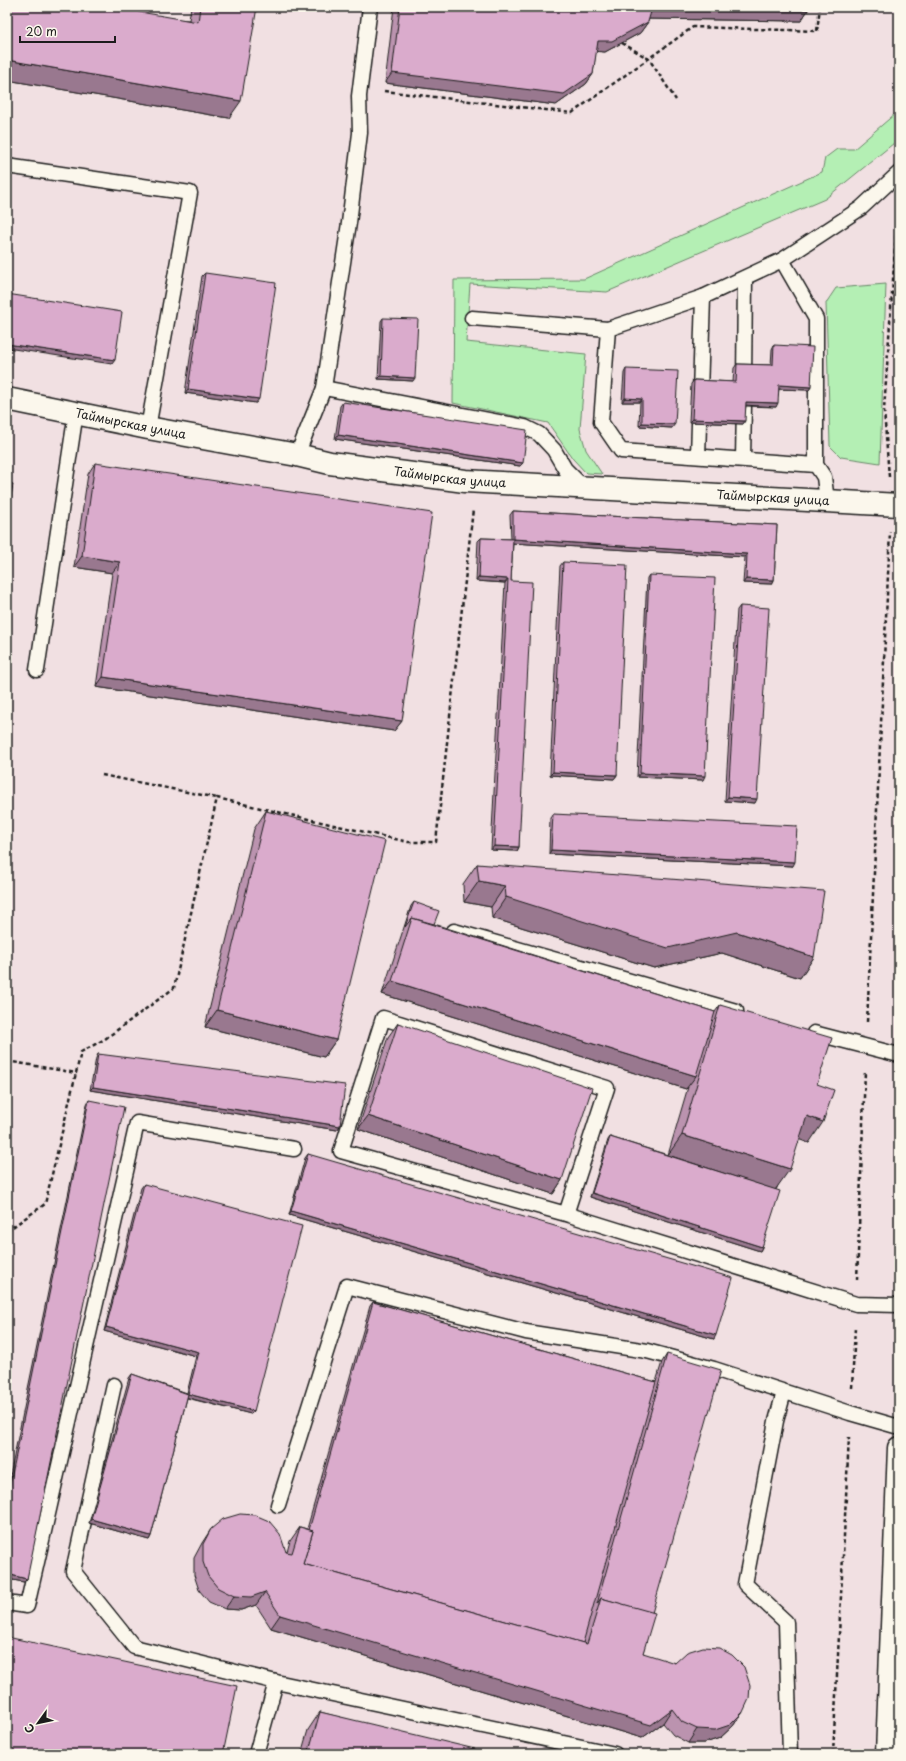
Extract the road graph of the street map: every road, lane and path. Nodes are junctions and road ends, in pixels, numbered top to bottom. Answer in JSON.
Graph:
{"nodes":[{"id":1,"x":370,"y":7,"type":"edge"},
{"id":2,"x":820,"y":7,"type":"edge"},
{"id":3,"x":622,"y":43,"type":"edge"},
{"id":4,"x":649,"y":59,"type":"junction"},
{"id":5,"x":379,"y":90,"type":"dead end"},
{"id":6,"x":676,"y":100,"type":"dead end"},
{"id":7,"x":7,"y":166,"type":"edge"},
{"id":8,"x":899,"y":173,"type":"edge"},
{"id":9,"x":898,"y":200,"type":"edge"},
{"id":10,"x":782,"y":260,"type":"junction"},
{"id":11,"x":745,"y":278,"type":"junction"},
{"id":12,"x":704,"y":297,"type":"junction"},
{"id":13,"x":472,"y":318,"type":"dead end"},
{"id":14,"x":608,"y":329,"type":"junction"},
{"id":15,"x":324,"y":388,"type":"junction"},
{"id":16,"x":7,"y":399,"type":"edge"},
{"id":17,"x":76,"y":412,"type":"junction"},
{"id":18,"x":148,"y":428,"type":"junction"},
{"id":19,"x":297,"y":455,"type":"junction"},
{"id":20,"x":698,"y":456,"type":"junction"},
{"id":21,"x":743,"y":459,"type":"junction"},
{"id":22,"x":816,"y":465,"type":"junction"},
{"id":23,"x":585,"y":489,"type":"junction"},
{"id":24,"x":827,"y":501,"type":"junction"},
{"id":25,"x":473,"y":504,"type":"dead end"},
{"id":26,"x":895,"y":505,"type":"edge"},
{"id":27,"x":37,"y":670,"type":"dead end"},
{"id":28,"x":102,"y":775,"type":"dead end"},
{"id":29,"x":217,"y":798,"type":"junction"},
{"id":30,"x":454,"y":931,"type":"edge"},
{"id":31,"x":751,"y":1015,"type":"edge"},
{"id":32,"x":805,"y":1030,"type":"edge"},
{"id":33,"x":866,"y":1047,"type":"junction"},
{"id":34,"x":899,"y":1055,"type":"edge"},
{"id":35,"x":7,"y":1061,"type":"edge"},
{"id":36,"x":76,"y":1073,"type":"junction"},
{"id":37,"x":294,"y":1149,"type":"dead end"},
{"id":38,"x":566,"y":1214,"type":"junction"},
{"id":39,"x":7,"y":1231,"type":"edge"},
{"id":40,"x":856,"y":1304,"type":"junction"},
{"id":41,"x":899,"y":1305,"type":"edge"},
{"id":42,"x":114,"y":1385,"type":"dead end"},
{"id":43,"x":784,"y":1392,"type":"junction"},
{"id":44,"x":850,"y":1413,"type":"junction"},
{"id":45,"x":899,"y":1427,"type":"edge"},
{"id":46,"x":899,"y":1448,"type":"edge"},
{"id":47,"x":278,"y":1505,"type":"dead end"},
{"id":48,"x":7,"y":1603,"type":"edge"},
{"id":49,"x":895,"y":1610,"type":"edge"},
{"id":50,"x":276,"y":1682,"type":"junction"},
{"id":51,"x":566,"y":1744,"type":"junction"},
{"id":52,"x":256,"y":1754,"type":"edge"},
{"id":53,"x":554,"y":1754,"type":"edge"},
{"id":54,"x":615,"y":1754,"type":"edge"},
{"id":55,"x":790,"y":1754,"type":"edge"},
{"id":56,"x":833,"y":1754,"type":"edge"},
{"id":57,"x":887,"y":1754,"type":"edge"}],
"edges":[{"from":1,"to":15,"type":"lane"},
{"from":2,"to":4,"type":"path"},
{"from":3,"to":4,"type":"path"},
{"from":4,"to":5,"type":"path"},
{"from":4,"to":6,"type":"path"},
{"from":7,"to":18,"type":"lane"},
{"from":8,"to":10,"type":"lane"},
{"from":9,"to":26,"type":"path"},
{"from":10,"to":11,"type":"lane"},
{"from":10,"to":22,"type":"lane"},
{"from":11,"to":12,"type":"lane"},
{"from":11,"to":21,"type":"lane"},
{"from":12,"to":14,"type":"lane"},
{"from":12,"to":20,"type":"lane"},
{"from":13,"to":14,"type":"lane"},
{"from":14,"to":20,"type":"lane"},
{"from":15,"to":19,"type":"lane"},
{"from":15,"to":23,"type":"lane"},
{"from":16,"to":17,"type":"street","name":"Таймырская улица"},
{"from":17,"to":18,"type":"street","name":"Таймырская улица"},
{"from":17,"to":27,"type":"lane"},
{"from":18,"to":19,"type":"street","name":"Таймырская улица"},
{"from":19,"to":23,"type":"street","name":"Таймырская улица"},
{"from":20,"to":21,"type":"lane"},
{"from":21,"to":22,"type":"lane"},
{"from":22,"to":24,"type":"lane"},
{"from":23,"to":24,"type":"street","name":"Таймырская улица"},
{"from":24,"to":26,"type":"street","name":"Таймырская улица"},
{"from":25,"to":29,"type":"path"},
{"from":26,"to":33,"type":"path"},
{"from":28,"to":29,"type":"path"},
{"from":29,"to":36,"type":"path"},
{"from":30,"to":31,"type":"lane"},
{"from":32,"to":33,"type":"lane"},
{"from":33,"to":34,"type":"lane"},
{"from":33,"to":40,"type":"path"},
{"from":35,"to":36,"type":"path"},
{"from":36,"to":39,"type":"path"},
{"from":37,"to":48,"type":"lane"},
{"from":38,"to":38,"type":"lane"},
{"from":38,"to":40,"type":"lane"},
{"from":40,"to":41,"type":"lane"},
{"from":40,"to":44,"type":"path"},
{"from":42,"to":50,"type":"lane"},
{"from":43,"to":44,"type":"lane"},
{"from":43,"to":47,"type":"lane"},
{"from":43,"to":55,"type":"lane"},
{"from":44,"to":45,"type":"lane"},
{"from":44,"to":56,"type":"path"},
{"from":46,"to":49,"type":"street"},
{"from":49,"to":57,"type":"street"},
{"from":50,"to":51,"type":"lane"},
{"from":50,"to":52,"type":"lane"},
{"from":51,"to":53,"type":"lane"},
{"from":51,"to":54,"type":"lane"}]}
